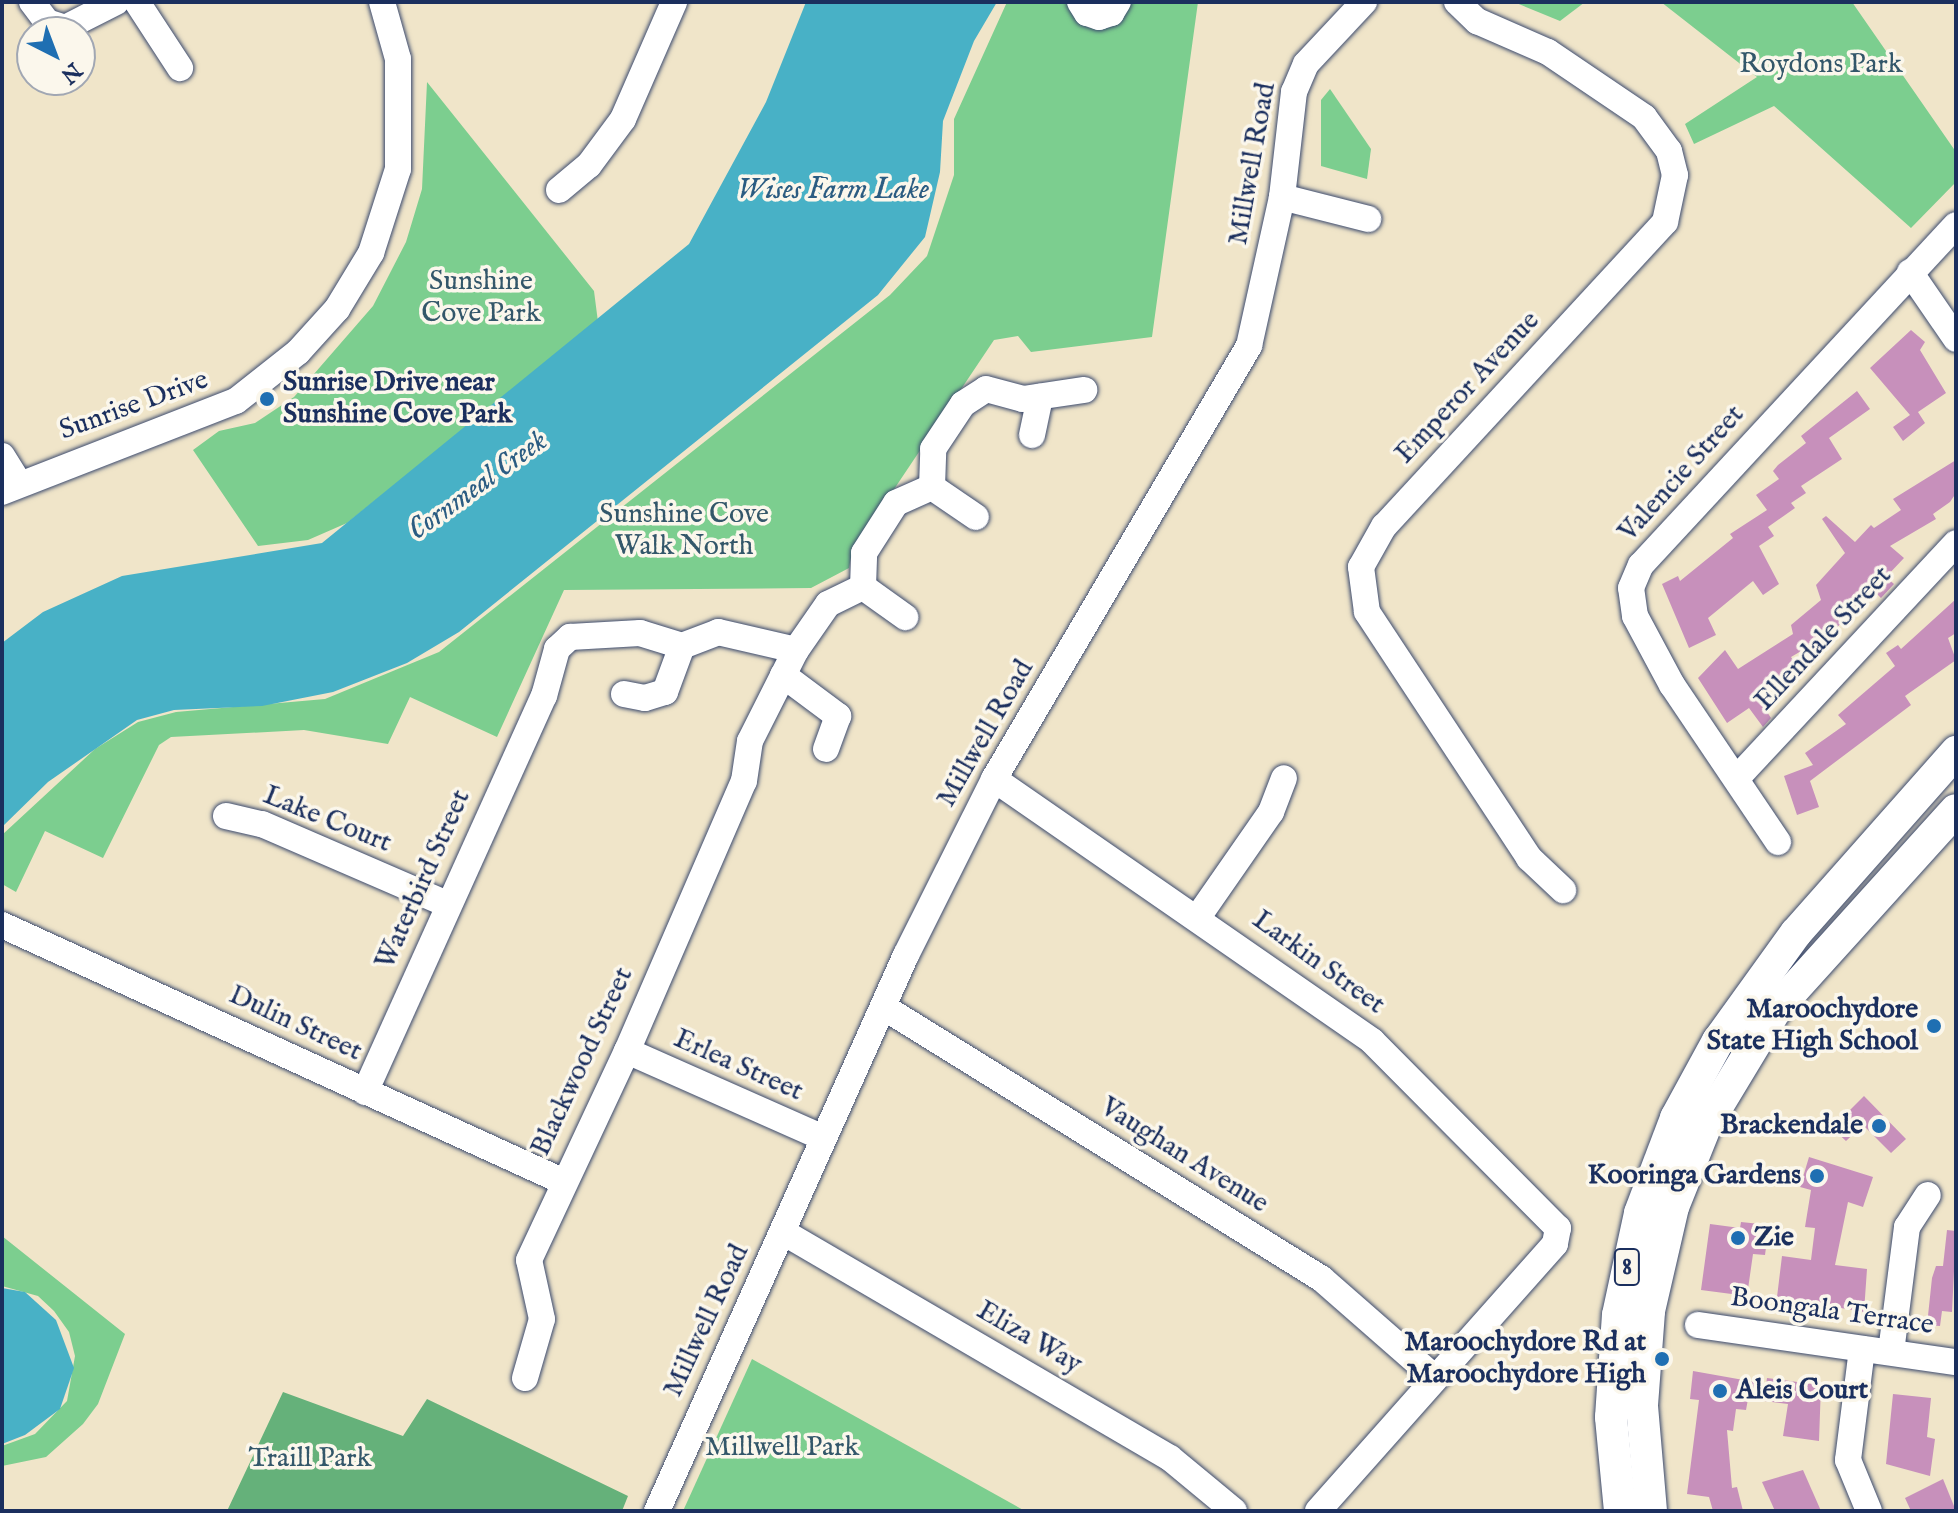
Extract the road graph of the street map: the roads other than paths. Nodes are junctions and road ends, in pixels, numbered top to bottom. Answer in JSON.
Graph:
{"nodes":[{"id":1,"x":32,"y":2,"type":"edge"},
{"id":2,"x":116,"y":2,"type":"edge"},
{"id":3,"x":137,"y":2,"type":"edge"},
{"id":4,"x":382,"y":2,"type":"edge"},
{"id":5,"x":674,"y":2,"type":"edge"},
{"id":6,"x":1080,"y":2,"type":"edge"},
{"id":7,"x":1118,"y":2,"type":"edge"},
{"id":8,"x":1364,"y":2,"type":"edge"},
{"id":9,"x":1457,"y":2,"type":"edge"},
{"id":10,"x":180,"y":68,"type":"dead end"},
{"id":11,"x":559,"y":190,"type":"dead end"},
{"id":12,"x":1282,"y":197,"type":"junction"},
{"id":13,"x":1368,"y":219,"type":"dead end"},
{"id":14,"x":1956,"y":225,"type":"edge"},
{"id":15,"x":1910,"y":272,"type":"junction"},
{"id":16,"x":1956,"y":339,"type":"edge"},
{"id":17,"x":280,"y":367,"type":"junction"},
{"id":18,"x":1084,"y":390,"type":"dead end"},
{"id":19,"x":1040,"y":397,"type":"junction"},
{"id":20,"x":175,"y":427,"type":"junction"},
{"id":21,"x":105,"y":435,"type":"junction"},
{"id":22,"x":1032,"y":435,"type":"dead end"},
{"id":23,"x":7,"y":475,"type":"edge"},
{"id":24,"x":932,"y":487,"type":"junction"},
{"id":25,"x":976,"y":517,"type":"dead end"},
{"id":26,"x":1956,"y":543,"type":"edge"},
{"id":27,"x":863,"y":587,"type":"junction"},
{"id":28,"x":905,"y":617,"type":"dead end"},
{"id":29,"x":682,"y":646,"type":"junction"},
{"id":30,"x":796,"y":650,"type":"junction"},
{"id":31,"x":783,"y":675,"type":"junction"},
{"id":32,"x":624,"y":694,"type":"dead end"},
{"id":33,"x":826,"y":749,"type":"dead end"},
{"id":34,"x":1956,"y":752,"type":"edge"},
{"id":35,"x":1284,"y":778,"type":"dead end"},
{"id":36,"x":1737,"y":778,"type":"junction"},
{"id":37,"x":994,"y":779,"type":"junction"},
{"id":38,"x":1956,"y":810,"type":"edge"},
{"id":39,"x":226,"y":816,"type":"dead end"},
{"id":40,"x":1778,"y":842,"type":"dead end"},
{"id":41,"x":1563,"y":890,"type":"dead end"},
{"id":42,"x":447,"y":904,"type":"junction"},
{"id":43,"x":1198,"y":917,"type":"junction"},
{"id":44,"x":2,"y":925,"type":"edge"},
{"id":45,"x":885,"y":1008,"type":"junction"},
{"id":46,"x":627,"y":1051,"type":"junction"},
{"id":47,"x":365,"y":1092,"type":"junction"},
{"id":48,"x":823,"y":1138,"type":"junction"},
{"id":49,"x":562,"y":1181,"type":"junction"},
{"id":50,"x":1928,"y":1195,"type":"dead end"},
{"id":51,"x":783,"y":1232,"type":"junction"},
{"id":52,"x":1698,"y":1325,"type":"dead end"},
{"id":53,"x":1862,"y":1349,"type":"junction"},
{"id":54,"x":1891,"y":1352,"type":"junction"},
{"id":55,"x":1956,"y":1362,"type":"edge"},
{"id":56,"x":1434,"y":1377,"type":"junction"},
{"id":57,"x":525,"y":1378,"type":"dead end"},
{"id":58,"x":657,"y":1511,"type":"edge"},
{"id":59,"x":1234,"y":1511,"type":"edge"},
{"id":60,"x":1318,"y":1511,"type":"edge"},
{"id":61,"x":1620,"y":1511,"type":"edge"},
{"id":62,"x":1651,"y":1511,"type":"edge"},
{"id":63,"x":1869,"y":1511,"type":"edge"}],
"edges":[{"from":1,"to":2,"type":"street"},
{"from":3,"to":10,"type":"street"},
{"from":4,"to":17,"type":"street","name":"Sunrise Drive"},
{"from":5,"to":11,"type":"street"},
{"from":6,"to":7,"type":"street"},
{"from":8,"to":12,"type":"street","name":"Millwell Road"},
{"from":9,"to":41,"type":"street","name":"Emperor Avenue"},
{"from":12,"to":13,"type":"street"},
{"from":12,"to":37,"type":"street","name":"Millwell Road"},
{"from":14,"to":15,"type":"street","name":"Valencie Street"},
{"from":15,"to":16,"type":"street"},
{"from":15,"to":36,"type":"street","name":"Valencie Street"},
{"from":17,"to":20,"type":"street","name":"Sunrise Drive"},
{"from":17,"to":21,"type":"street","name":"Sunrise Drive"},
{"from":18,"to":19,"type":"street"},
{"from":19,"to":22,"type":"street"},
{"from":19,"to":24,"type":"street"},
{"from":20,"to":21,"type":"street"},
{"from":20,"to":23,"type":"street","name":"Sunrise Drive"},
{"from":21,"to":23,"type":"street","name":"Sunrise Drive"},
{"from":24,"to":25,"type":"street"},
{"from":24,"to":27,"type":"street"},
{"from":26,"to":36,"type":"street","name":"Ellendale Street"},
{"from":27,"to":28,"type":"street"},
{"from":27,"to":30,"type":"street","name":"Blackwood Street"},
{"from":29,"to":30,"type":"street"},
{"from":29,"to":32,"type":"street"},
{"from":29,"to":42,"type":"street","name":"Waterbird Street"},
{"from":30,"to":31,"type":"street","name":"Blackwood Street"},
{"from":31,"to":33,"type":"street"},
{"from":31,"to":46,"type":"street","name":"Blackwood Street"},
{"from":34,"to":61,"type":"main road","number":"8"},
{"from":35,"to":43,"type":"street"},
{"from":36,"to":40,"type":"street","name":"Valencie Street"},
{"from":37,"to":43,"type":"street","name":"Larkin Street"},
{"from":37,"to":45,"type":"street","name":"Millwell Road"},
{"from":38,"to":62,"type":"main road","number":"8"},
{"from":39,"to":42,"type":"street","name":"Lake Court"},
{"from":42,"to":47,"type":"street","name":"Waterbird Street"},
{"from":43,"to":56,"type":"street","name":"Larkin Street"},
{"from":44,"to":47,"type":"street","name":"Dulin Street"},
{"from":45,"to":48,"type":"street","name":"Millwell Road"},
{"from":45,"to":56,"type":"street","name":"Vaughan Avenue"},
{"from":46,"to":48,"type":"street","name":"Erlea Street"},
{"from":46,"to":49,"type":"street","name":"Blackwood Street"},
{"from":47,"to":49,"type":"street","name":"Dulin Street"},
{"from":48,"to":51,"type":"street","name":"Millwell Road"},
{"from":49,"to":57,"type":"street","name":"Blackwood Street"},
{"from":50,"to":54,"type":"street"},
{"from":51,"to":58,"type":"street","name":"Millwell Road"},
{"from":51,"to":59,"type":"street","name":"Eliza Way"},
{"from":52,"to":53,"type":"street","name":"Boongala Terrace"},
{"from":53,"to":54,"type":"street","name":"Boongala Terrace"},
{"from":53,"to":63,"type":"street"},
{"from":54,"to":55,"type":"street","name":"Boongala Terrace"},
{"from":56,"to":60,"type":"street"}]}
